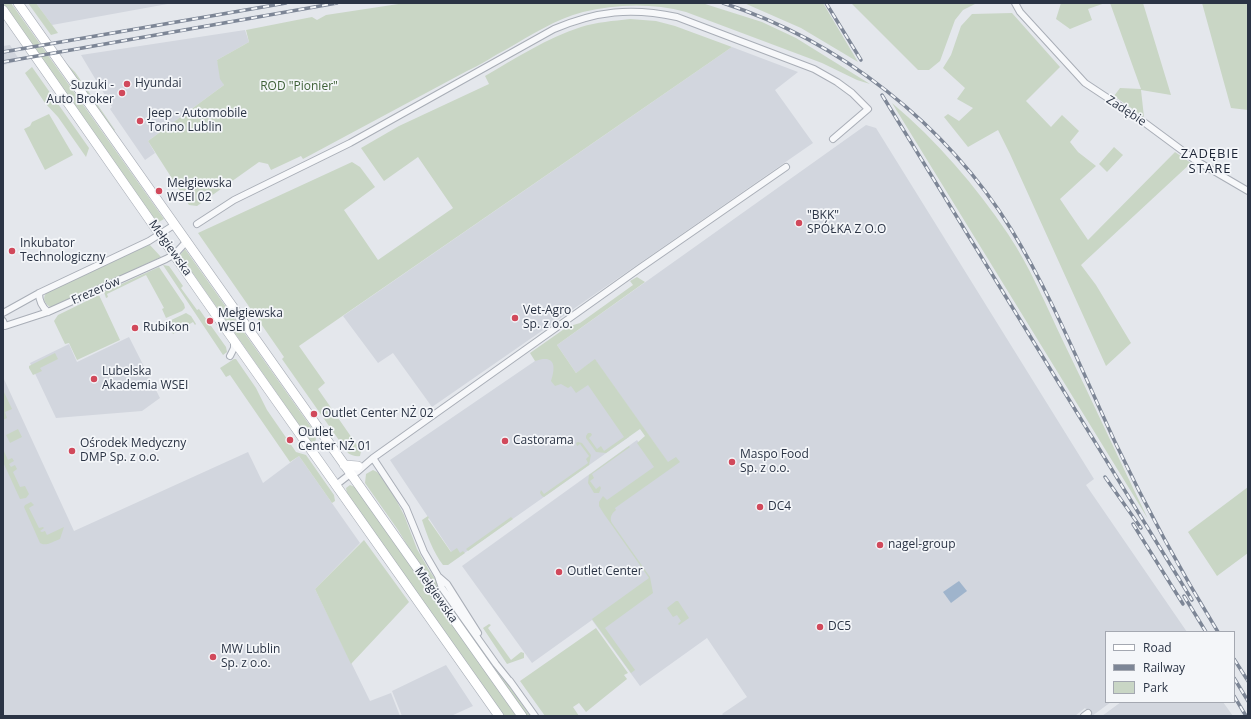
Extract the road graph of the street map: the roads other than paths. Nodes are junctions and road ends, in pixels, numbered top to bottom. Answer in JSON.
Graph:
{"nodes":[{"id":1,"x":18,"y":3,"type":"edge"},
{"id":2,"x":1015,"y":3,"type":"edge"},
{"id":3,"x":3,"y":10,"type":"edge"},
{"id":4,"x":833,"y":139,"type":"dead end"},
{"id":5,"x":786,"y":166,"type":"dead end"},
{"id":6,"x":1248,"y":191,"type":"edge"},
{"id":7,"x":198,"y":224,"type":"dead end"},
{"id":8,"x":174,"y":225,"type":"junction"},
{"id":9,"x":160,"y":234,"type":"junction"},
{"id":10,"x":186,"y":242,"type":"junction"},
{"id":11,"x":175,"y":254,"type":"junction"},
{"id":12,"x":39,"y":293,"type":"junction"},
{"id":13,"x":48,"y":312,"type":"junction"},
{"id":14,"x":3,"y":313,"type":"edge"},
{"id":15,"x":4,"y":323,"type":"edge"},
{"id":16,"x":325,"y":438,"type":"junction"},
{"id":17,"x":308,"y":445,"type":"junction"},
{"id":18,"x":373,"y":458,"type":"junction"},
{"id":19,"x":344,"y":465,"type":"junction"},
{"id":20,"x":358,"y":466,"type":"junction"},
{"id":21,"x":351,"y":474,"type":"junction"},
{"id":22,"x":336,"y":485,"type":"junction"},
{"id":23,"x":499,"y":716,"type":"edge"},
{"id":24,"x":522,"y":716,"type":"edge"},
{"id":25,"x":535,"y":716,"type":"edge"}],
"edges":[{"from":1,"to":8,"type":"main road","name":"Mełgiewska"},
{"from":2,"to":6,"type":"street","name":"Zadębie"},
{"from":3,"to":9,"type":"main road","name":"Mełgiewska"},
{"from":4,"to":7,"type":"street"},
{"from":5,"to":18,"type":"street"},
{"from":8,"to":9,"type":"street","name":"Frezerów"},
{"from":8,"to":10,"type":"main road","name":"Mełgiewska"},
{"from":9,"to":11,"type":"main road","name":"Mełgiewska"},
{"from":9,"to":12,"type":"street","name":"Frezerów"},
{"from":10,"to":11,"type":"street","name":"Frezerów"},
{"from":10,"to":16,"type":"main road","name":"Mełgiewska"},
{"from":11,"to":13,"type":"street","name":"Frezerów"},
{"from":11,"to":17,"type":"main road","name":"Mełgiewska"},
{"from":12,"to":13,"type":"street"},
{"from":12,"to":14,"type":"street","name":"Frezerów"},
{"from":13,"to":15,"type":"street","name":"Frezerów"},
{"from":16,"to":17,"type":"main road"},
{"from":16,"to":19,"type":"main road","name":"Mełgiewska"},
{"from":17,"to":22,"type":"main road","name":"Mełgiewska"},
{"from":18,"to":20,"type":"street"},
{"from":18,"to":21,"type":"street"},
{"from":18,"to":25,"type":"street","name":"Mełgiewska"},
{"from":19,"to":20,"type":"main road"},
{"from":19,"to":21,"type":"main road","name":"Mełgiewska"},
{"from":20,"to":21,"type":"street"},
{"from":21,"to":22,"type":"street"},
{"from":21,"to":24,"type":"main road","name":"Mełgiewska"},
{"from":22,"to":23,"type":"main road","name":"Mełgiewska"}]}
